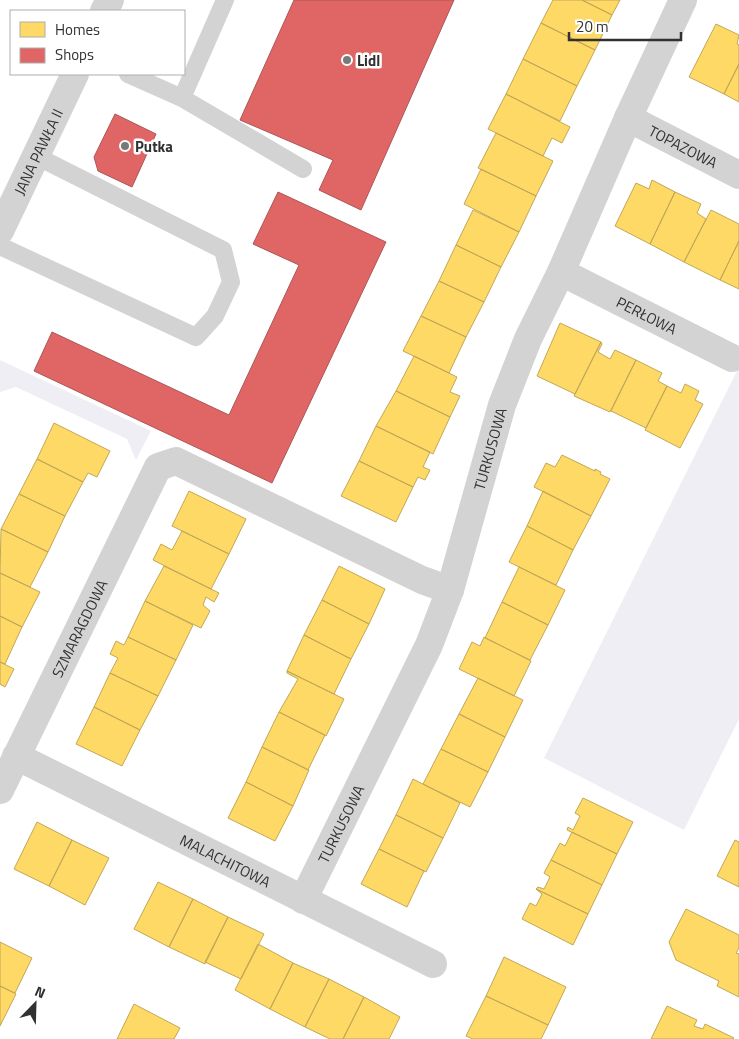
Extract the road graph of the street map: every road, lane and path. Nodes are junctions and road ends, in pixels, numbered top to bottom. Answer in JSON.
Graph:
{"nodes":[{"id":1,"x":225,"y":0,"type":"edge"},
{"id":2,"x":683,"y":0,"type":"edge"},
{"id":3,"x":75,"y":75,"type":"edge"},
{"id":4,"x":130,"y":75,"type":"edge"},
{"id":5,"x":182,"y":98,"type":"junction"},
{"id":6,"x":628,"y":118,"type":"junction"},
{"id":7,"x":36,"y":156,"type":"junction"},
{"id":8,"x":303,"y":169,"type":"dead end"},
{"id":9,"x":739,"y":175,"type":"edge"},
{"id":10,"x":0,"y":231,"type":"edge"},
{"id":11,"x":0,"y":246,"type":"edge"},
{"id":12,"x":561,"y":272,"type":"junction"},
{"id":13,"x":732,"y":358,"type":"dead end"},
{"id":14,"x":450,"y":590,"type":"junction"},
{"id":15,"x":16,"y":756,"type":"junction"},
{"id":16,"x":0,"y":790,"type":"edge"},
{"id":17,"x":303,"y":900,"type":"junction"},
{"id":18,"x":433,"y":964,"type":"dead end"}],
"edges":[{"from":1,"to":5,"type":"lane"},
{"from":2,"to":6,"type":"street","name":"TURKUSOWA"},
{"from":3,"to":7,"type":"street","name":"JANA PAWŁA II"},
{"from":4,"to":5,"type":"lane"},
{"from":5,"to":8,"type":"lane"},
{"from":6,"to":9,"type":"street","name":"TOPAZOWA"},
{"from":6,"to":12,"type":"street","name":"TURKUSOWA"},
{"from":7,"to":10,"type":"street","name":"JANA PAWŁA II"},
{"from":7,"to":11,"type":"lane"},
{"from":12,"to":13,"type":"street","name":"PERŁOWA"},
{"from":12,"to":14,"type":"street","name":"TURKUSOWA"},
{"from":14,"to":15,"type":"street","name":"SZMARAGDOWA"},
{"from":14,"to":17,"type":"street","name":"TURKUSOWA"},
{"from":15,"to":16,"type":"street","name":"SZMARAGDOWA"},
{"from":15,"to":17,"type":"street","name":"MALACHITOWA"},
{"from":17,"to":18,"type":"street","name":"MALACHITOWA"}]}
